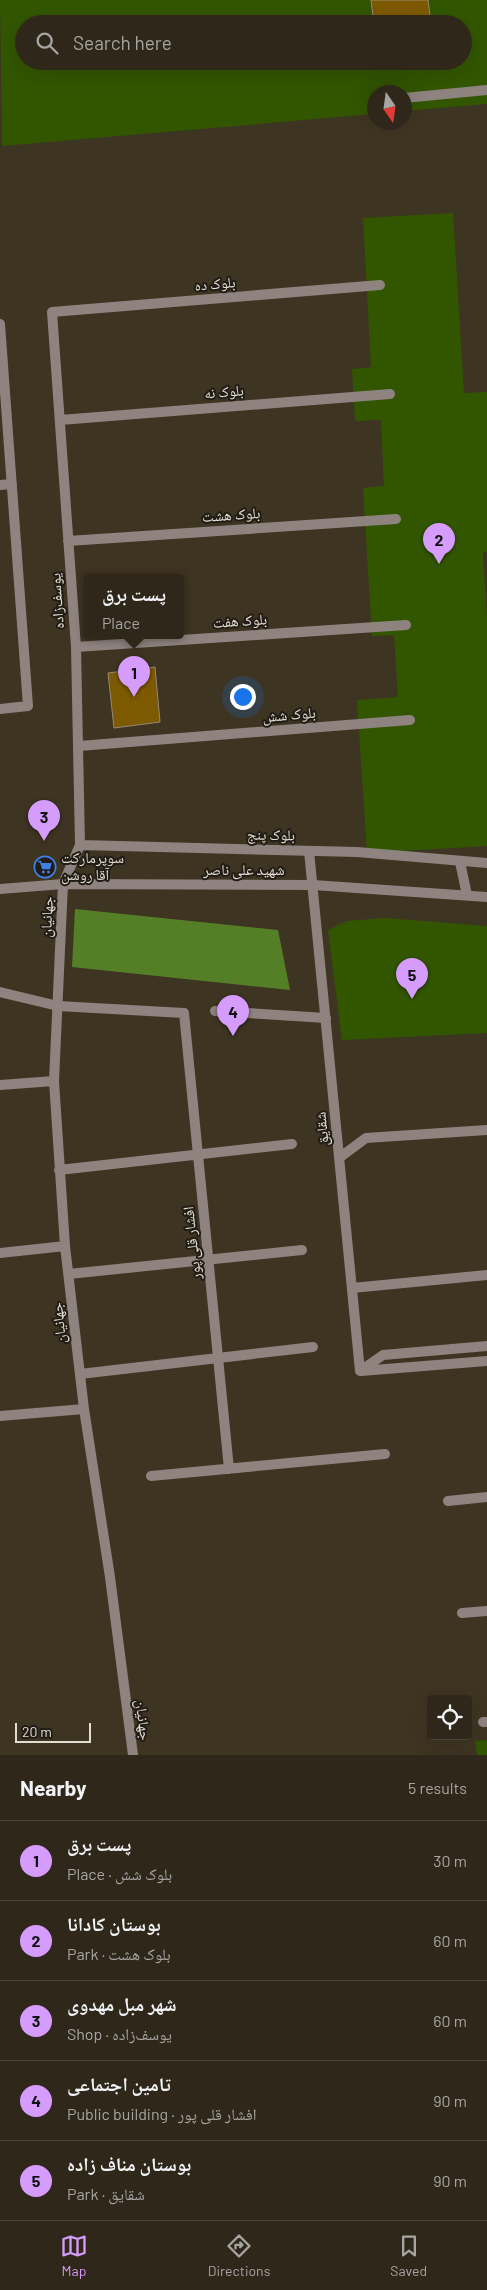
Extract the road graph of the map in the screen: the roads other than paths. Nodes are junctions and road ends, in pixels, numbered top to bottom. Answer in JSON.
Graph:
{"nodes":[{"id":1,"x":487,"y":90,"type":"edge"},
{"id":2,"x":412,"y":97,"type":"edge"},
{"id":3,"x":380,"y":285,"type":"dead end"},
{"id":4,"x":52,"y":312,"type":"joint"},
{"id":5,"x":0,"y":324,"type":"edge"},
{"id":6,"x":390,"y":394,"type":"dead end"},
{"id":7,"x":60,"y":420,"type":"junction"},
{"id":8,"x":12,"y":484,"type":"junction"},
{"id":9,"x":0,"y":485,"type":"edge"},
{"id":10,"x":396,"y":519,"type":"dead end"},
{"id":11,"x":68,"y":542,"type":"junction"},
{"id":12,"x":406,"y":625,"type":"dead end"},
{"id":13,"x":76,"y":647,"type":"junction"},
{"id":14,"x":0,"y":709,"type":"edge"},
{"id":15,"x":410,"y":720,"type":"dead end"},
{"id":16,"x":79,"y":746,"type":"junction"},
{"id":17,"x":80,"y":845,"type":"junction"},
{"id":18,"x":309,"y":851,"type":"junction"},
{"id":19,"x":460,"y":862,"type":"junction"},
{"id":20,"x":487,"y":863,"type":"edge"},
{"id":21,"x":63,"y":884,"type":"junction"},
{"id":22,"x":313,"y":885,"type":"junction"},
{"id":23,"x":0,"y":889,"type":"edge"},
{"id":24,"x":467,"y":895,"type":"junction"},
{"id":25,"x":487,"y":897,"type":"edge"},
{"id":26,"x":0,"y":992,"type":"edge"},
{"id":27,"x":58,"y":1006,"type":"junction"},
{"id":28,"x":215,"y":1011,"type":"dead end"},
{"id":29,"x":326,"y":1018,"type":"junction"},
{"id":30,"x":54,"y":1081,"type":"junction"},
{"id":31,"x":0,"y":1085,"type":"edge"},
{"id":32,"x":487,"y":1130,"type":"edge"},
{"id":33,"x":292,"y":1144,"type":"dead end"},
{"id":34,"x":198,"y":1155,"type":"junction"},
{"id":35,"x":340,"y":1158,"type":"junction"},
{"id":36,"x":59,"y":1170,"type":"junction"},
{"id":37,"x":65,"y":1246,"type":"junction"},
{"id":38,"x":302,"y":1250,"type":"dead end"},
{"id":39,"x":0,"y":1253,"type":"edge"},
{"id":40,"x":208,"y":1258,"type":"junction"},
{"id":41,"x":69,"y":1274,"type":"junction"},
{"id":42,"x":487,"y":1275,"type":"edge"},
{"id":43,"x":352,"y":1288,"type":"junction"},
{"id":44,"x":487,"y":1346,"type":"edge"},
{"id":45,"x":313,"y":1348,"type":"dead end"},
{"id":46,"x":218,"y":1357,"type":"junction"},
{"id":47,"x":487,"y":1361,"type":"edge"},
{"id":48,"x":360,"y":1371,"type":"junction"},
{"id":49,"x":80,"y":1374,"type":"junction"},
{"id":50,"x":84,"y":1409,"type":"junction"},
{"id":51,"x":0,"y":1416,"type":"edge"},
{"id":52,"x":385,"y":1454,"type":"dead end"},
{"id":53,"x":229,"y":1469,"type":"junction"},
{"id":54,"x":151,"y":1476,"type":"dead end"},
{"id":55,"x":487,"y":1496,"type":"edge"},
{"id":56,"x":448,"y":1501,"type":"dead end"},
{"id":57,"x":487,"y":1611,"type":"edge"},
{"id":58,"x":462,"y":1613,"type":"dead end"},
{"id":59,"x":133,"y":1755,"type":"edge"}],
"edges":[{"from":1,"to":2,"type":"street"},
{"from":3,"to":4,"type":"street","name":"بلوک ده"},
{"from":4,"to":7,"type":"street","name":"یوسف‌زاده"},
{"from":5,"to":8,"type":"street"},
{"from":6,"to":7,"type":"street","name":"بلوک نه"},
{"from":7,"to":11,"type":"street","name":"یوسف‌زاده"},
{"from":8,"to":9,"type":"street"},
{"from":8,"to":14,"type":"street"},
{"from":10,"to":11,"type":"street","name":"بلوک هشت"},
{"from":11,"to":13,"type":"street","name":"یوسف‌زاده"},
{"from":12,"to":13,"type":"street","name":"بلوک هفت"},
{"from":13,"to":16,"type":"street","name":"یوسف‌زاده"},
{"from":15,"to":16,"type":"street","name":"بلوک شش"},
{"from":16,"to":17,"type":"street","name":"یوسف‌زاده"},
{"from":17,"to":18,"type":"street","name":"بلوک پنج"},
{"from":17,"to":21,"type":"street","name":"یوسف‌زاده"},
{"from":18,"to":19,"type":"street","name":"بلوک پنج"},
{"from":18,"to":22,"type":"street","name":"شقایق"},
{"from":19,"to":20,"type":"street","name":"بلوک پنج"},
{"from":19,"to":24,"type":"street"},
{"from":21,"to":22,"type":"street","name":"شهید علی ناصر"},
{"from":21,"to":23,"type":"street","name":"شهید علی ناصر"},
{"from":21,"to":27,"type":"street","name":"جهانیان"},
{"from":22,"to":24,"type":"street","name":"شهید علی ناصر"},
{"from":22,"to":29,"type":"street","name":"شقایق"},
{"from":24,"to":25,"type":"street","name":"شهید علی ناصر"},
{"from":26,"to":27,"type":"street"},
{"from":27,"to":30,"type":"street","name":"جهانیان"},
{"from":27,"to":34,"type":"street","name":"افشار قلی پور"},
{"from":28,"to":29,"type":"street"},
{"from":29,"to":35,"type":"street","name":"شقایق"},
{"from":30,"to":31,"type":"street"},
{"from":30,"to":36,"type":"street","name":"جهانیان"},
{"from":32,"to":35,"type":"street"},
{"from":33,"to":34,"type":"street"},
{"from":34,"to":36,"type":"street"},
{"from":34,"to":40,"type":"street","name":"افشار قلی پور"},
{"from":35,"to":43,"type":"street","name":"شقایق"},
{"from":36,"to":37,"type":"street","name":"جهانیان"},
{"from":37,"to":39,"type":"street"},
{"from":37,"to":41,"type":"street","name":"جهانیان"},
{"from":38,"to":40,"type":"street"},
{"from":40,"to":41,"type":"street"},
{"from":40,"to":46,"type":"street","name":"افشار قلی پور"},
{"from":41,"to":49,"type":"street","name":"جهانیان"},
{"from":42,"to":43,"type":"street"},
{"from":43,"to":48,"type":"street","name":"شقایق"},
{"from":44,"to":48,"type":"street"},
{"from":45,"to":46,"type":"street"},
{"from":46,"to":49,"type":"street"},
{"from":46,"to":53,"type":"street","name":"افشار قلی پور"},
{"from":47,"to":48,"type":"street"},
{"from":49,"to":50,"type":"street","name":"جهانیان"},
{"from":50,"to":51,"type":"street"},
{"from":50,"to":59,"type":"street","name":"جهانیان"},
{"from":52,"to":53,"type":"street"},
{"from":53,"to":54,"type":"street"},
{"from":55,"to":56,"type":"street"},
{"from":57,"to":58,"type":"street"}]}
